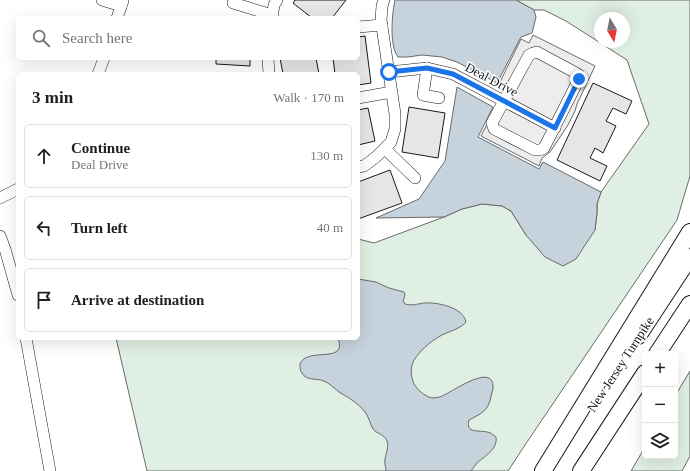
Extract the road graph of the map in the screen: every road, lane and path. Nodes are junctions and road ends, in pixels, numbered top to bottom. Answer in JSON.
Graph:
{"nodes":[{"id":1,"x":102,"y":0,"type":"edge"},
{"id":2,"x":277,"y":0,"type":"edge"},
{"id":3,"x":384,"y":0,"type":"edge"},
{"id":4,"x":122,"y":3,"type":"edge"},
{"id":5,"x":233,"y":3,"type":"dead end"},
{"id":6,"x":118,"y":16,"type":"edge"},
{"id":7,"x":269,"y":16,"type":"edge"},
{"id":8,"x":272,"y":16,"type":"edge"},
{"id":9,"x":382,"y":25,"type":"junction"},
{"id":10,"x":360,"y":27,"type":"edge"},
{"id":11,"x":103,"y":60,"type":"edge"},
{"id":12,"x":268,"y":60,"type":"edge"},
{"id":13,"x":427,"y":68,"type":"junction"},
{"id":14,"x":99,"y":72,"type":"edge"},
{"id":15,"x":269,"y":72,"type":"edge"},
{"id":16,"x":389,"y":72,"type":"junction"},
{"id":17,"x":392,"y":92,"type":"junction"},
{"id":18,"x":360,"y":98,"type":"edge"},
{"id":19,"x":439,"y":98,"type":"dead end"},
{"id":20,"x":504,"y":101,"type":"junction"},
{"id":21,"x":555,"y":128,"type":"junction"},
{"id":22,"x":384,"y":149,"type":"junction"},
{"id":23,"x":360,"y":167,"type":"edge"},
{"id":24,"x":415,"y":178,"type":"dead end"},
{"id":25,"x":16,"y":190,"type":"edge"},
{"id":26,"x":0,"y":198,"type":"edge"},
{"id":27,"x":690,"y":232,"type":"edge"},
{"id":28,"x":0,"y":236,"type":"edge"},
{"id":29,"x":690,"y":257,"type":"edge"},
{"id":30,"x":16,"y":287,"type":"edge"},
{"id":31,"x":690,"y":304,"type":"edge"},
{"id":32,"x":690,"y":322,"type":"edge"},
{"id":33,"x":26,"y":340,"type":"edge"},
{"id":34,"x":659,"y":351,"type":"edge"},
{"id":35,"x":671,"y":351,"type":"edge"},
{"id":36,"x":642,"y":378,"type":"edge"},
{"id":37,"x":643,"y":387,"type":"edge"},
{"id":38,"x":605,"y":434,"type":"junction"},
{"id":39,"x":50,"y":471,"type":"edge"},
{"id":40,"x":543,"y":471,"type":"edge"},
{"id":41,"x":550,"y":471,"type":"edge"},
{"id":42,"x":581,"y":471,"type":"edge"}],
"edges":[{"from":1,"to":4,"type":"street"},
{"from":2,"to":8,"type":"street"},
{"from":3,"to":9,"type":"street"},
{"from":4,"to":6,"type":"street"},
{"from":5,"to":7,"type":"street"},
{"from":9,"to":10,"type":"street"},
{"from":9,"to":16,"type":"street"},
{"from":11,"to":14,"type":"street"},
{"from":12,"to":15,"type":"street"},
{"from":13,"to":16,"type":"street","name":"Deal Drive"},
{"from":13,"to":19,"type":"street"},
{"from":13,"to":20,"type":"street","name":"Deal Drive"},
{"from":16,"to":17,"type":"street"},
{"from":17,"to":18,"type":"street"},
{"from":17,"to":22,"type":"street"},
{"from":20,"to":21,"type":"street","name":"Deal Drive"},
{"from":20,"to":21,"type":"street"},
{"from":20,"to":21,"type":"street"},
{"from":22,"to":23,"type":"street"},
{"from":22,"to":24,"type":"street"},
{"from":25,"to":26,"type":"street"},
{"from":27,"to":40,"type":"highway"},
{"from":28,"to":30,"type":"street"},
{"from":29,"to":41,"type":"highway","name":"New Jersey Turnpike"},
{"from":31,"to":34,"type":"highway","name":"New Jersey Turnpike"},
{"from":32,"to":35,"type":"highway"},
{"from":33,"to":39,"type":"street"},
{"from":36,"to":38,"type":"highway","name":"New Jersey Turnpike"},
{"from":37,"to":38,"type":"highway"},
{"from":38,"to":42,"type":"highway","name":"New Jersey Turnpike"}]}
